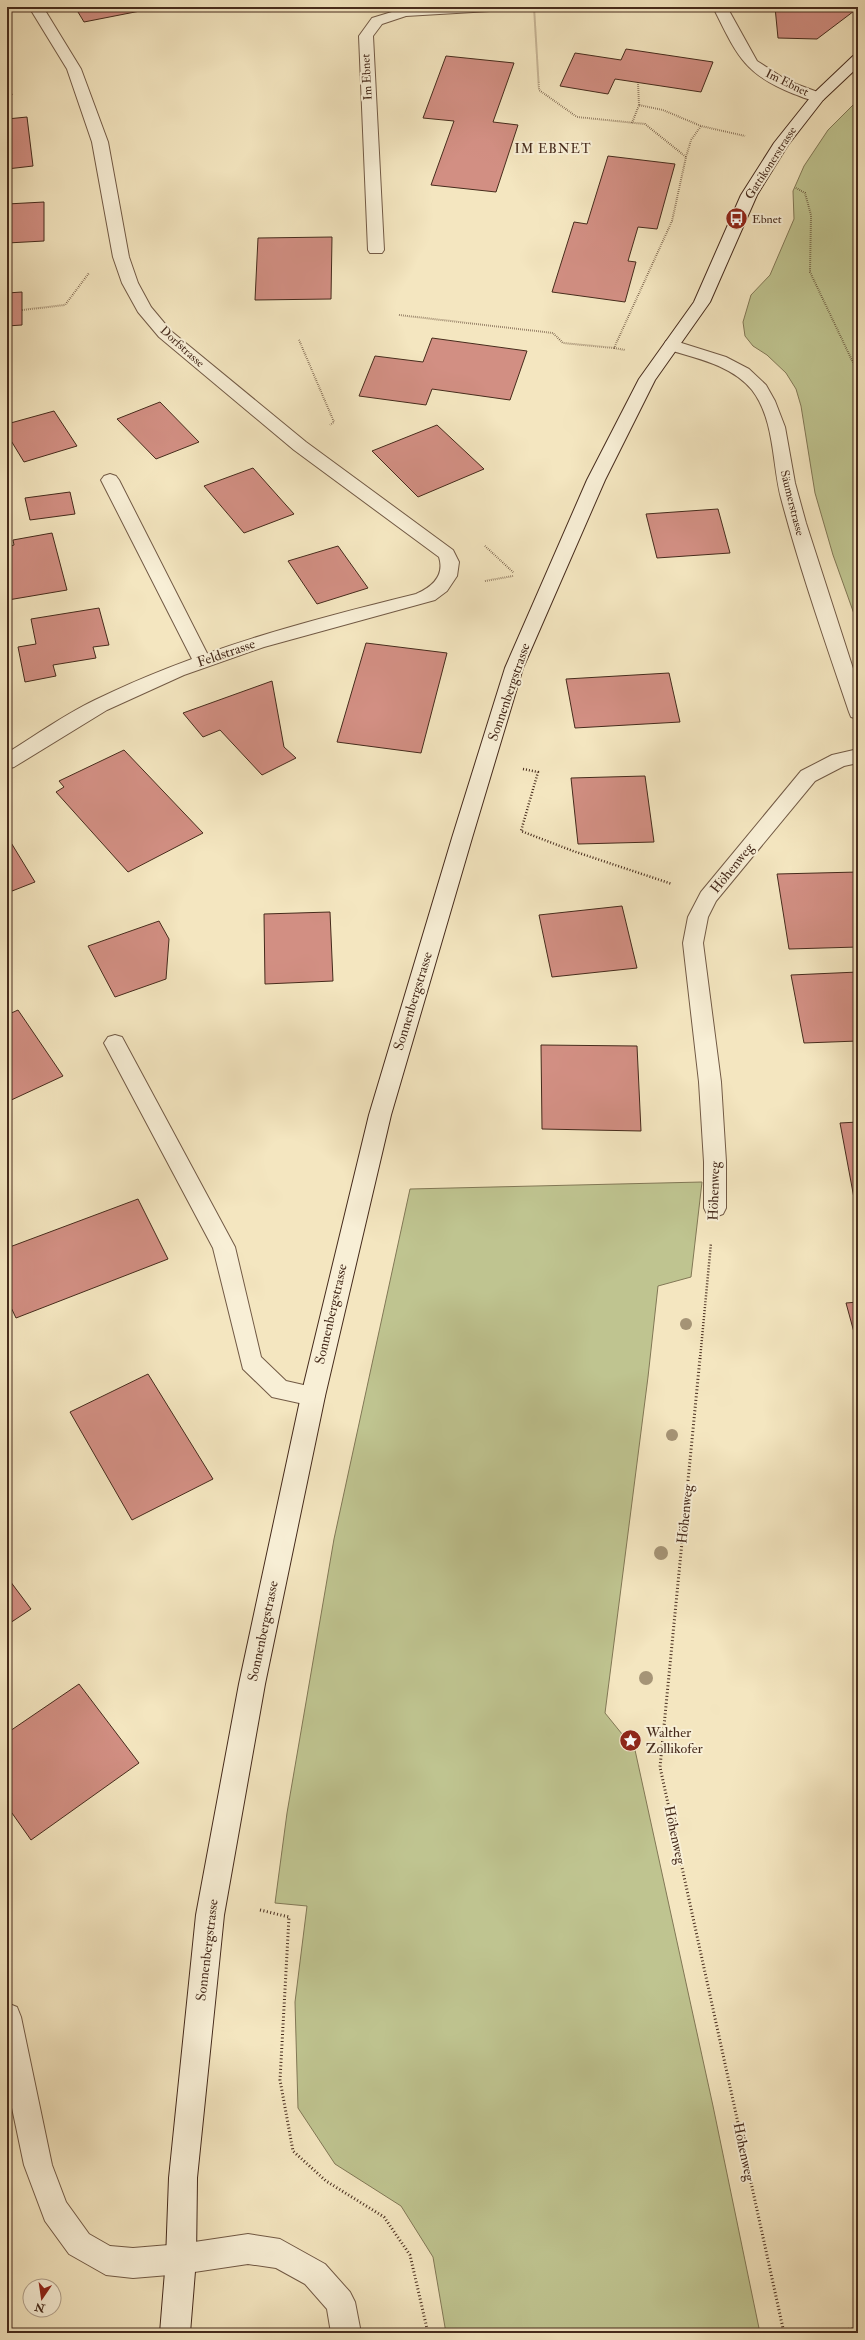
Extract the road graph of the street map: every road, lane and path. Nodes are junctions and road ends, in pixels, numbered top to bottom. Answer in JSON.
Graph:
{"nodes":[{"id":1,"x":36,"y":7,"type":"edge"},
{"id":2,"x":490,"y":7,"type":"edge"},
{"id":3,"x":534,"y":7,"type":"edge"},
{"id":4,"x":720,"y":7,"type":"edge"},
{"id":5,"x":858,"y":59,"type":"edge"},
{"id":6,"x":638,"y":82,"type":"dead end"},
{"id":7,"x":818,"y":97,"type":"junction"},
{"id":8,"x":639,"y":105,"type":"junction"},
{"id":9,"x":632,"y":123,"type":"junction"},
{"id":10,"x":701,"y":126,"type":"junction"},
{"id":11,"x":752,"y":138,"type":"dead end"},
{"id":12,"x":686,"y":157,"type":"junction"},
{"id":13,"x":790,"y":185,"type":"dead end"},
{"id":14,"x":376,"y":250,"type":"dead end"},
{"id":15,"x":122,"y":257,"type":"junction"},
{"id":16,"x":22,"y":310,"type":"dead end"},
{"id":17,"x":399,"y":315,"type":"dead end"},
{"id":18,"x":299,"y":340,"type":"dead end"},
{"id":19,"x":672,"y":345,"type":"junction"},
{"id":20,"x":858,"y":373,"type":"edge"},
{"id":21,"x":300,"y":446,"type":"junction"},
{"id":22,"x":110,"y":480,"type":"dead end"},
{"id":23,"x":450,"y":570,"type":"joint"},
{"id":24,"x":202,"y":661,"type":"junction"},
{"id":25,"x":858,"y":712,"type":"edge"},
{"id":26,"x":858,"y":756,"type":"edge"},
{"id":27,"x":7,"y":762,"type":"edge"},
{"id":28,"x":517,"y":768,"type":"dead end"},
{"id":29,"x":708,"y":896,"type":"junction"},
{"id":30,"x":115,"y":1043,"type":"dead end"},
{"id":31,"x":715,"y":1208,"type":"joint"},
{"id":32,"x":313,"y":1396,"type":"junction"},
{"id":33,"x":260,"y":1910,"type":"dead end"},
{"id":34,"x":7,"y":2017,"type":"edge"},
{"id":35,"x":181,"y":2259,"type":"junction"},
{"id":36,"x":858,"y":2328,"type":"edge"},
{"id":37,"x":175,"y":2333,"type":"edge"},
{"id":38,"x":346,"y":2333,"type":"edge"},
{"id":39,"x":428,"y":2333,"type":"edge"},
{"id":40,"x":784,"y":2333,"type":"edge"},
{"id":41,"x":824,"y":2333,"type":"edge"}],
"edges":[{"from":1,"to":15,"type":"street","name":"Dorfstrasse"},
{"from":2,"to":14,"type":"street","name":"Im Ebnet"},
{"from":3,"to":9,"type":"path"},
{"from":4,"to":7,"type":"street","name":"Im Ebnet"},
{"from":5,"to":7,"type":"street","name":"Gattikonerstrasse"},
{"from":6,"to":8,"type":"path"},
{"from":7,"to":19,"type":"street","name":"Gattikonerstrasse"},
{"from":8,"to":9,"type":"path"},
{"from":8,"to":10,"type":"path"},
{"from":9,"to":12,"type":"path"},
{"from":10,"to":11,"type":"path"},
{"from":10,"to":12,"type":"path"},
{"from":12,"to":17,"type":"path"},
{"from":13,"to":20,"type":"path"},
{"from":15,"to":16,"type":"path"},
{"from":15,"to":21,"type":"street","name":"Dorfstrasse"},
{"from":18,"to":21,"type":"path"},
{"from":19,"to":25,"type":"street","name":"Säumerstrasse"},
{"from":19,"to":32,"type":"street","name":"Sonnenbergstrasse"},
{"from":21,"to":23,"type":"street","name":"Dorfstrasse"},
{"from":22,"to":24,"type":"street"},
{"from":23,"to":24,"type":"street","name":"Feldstrasse"},
{"from":24,"to":27,"type":"street","name":"Feldstrasse"},
{"from":26,"to":29,"type":"street","name":"Höhenweg"},
{"from":28,"to":29,"type":"path"},
{"from":29,"to":31,"type":"street","name":"Höhenweg"},
{"from":30,"to":32,"type":"street"},
{"from":31,"to":40,"type":"path","name":"Höhenweg"},
{"from":32,"to":35,"type":"street","name":"Sonnenbergstrasse"},
{"from":33,"to":39,"type":"path"},
{"from":34,"to":35,"type":"street"},
{"from":35,"to":37,"type":"street","name":"Sonnenbergstrasse"},
{"from":35,"to":38,"type":"street"},
{"from":36,"to":41,"type":"path"}]}
